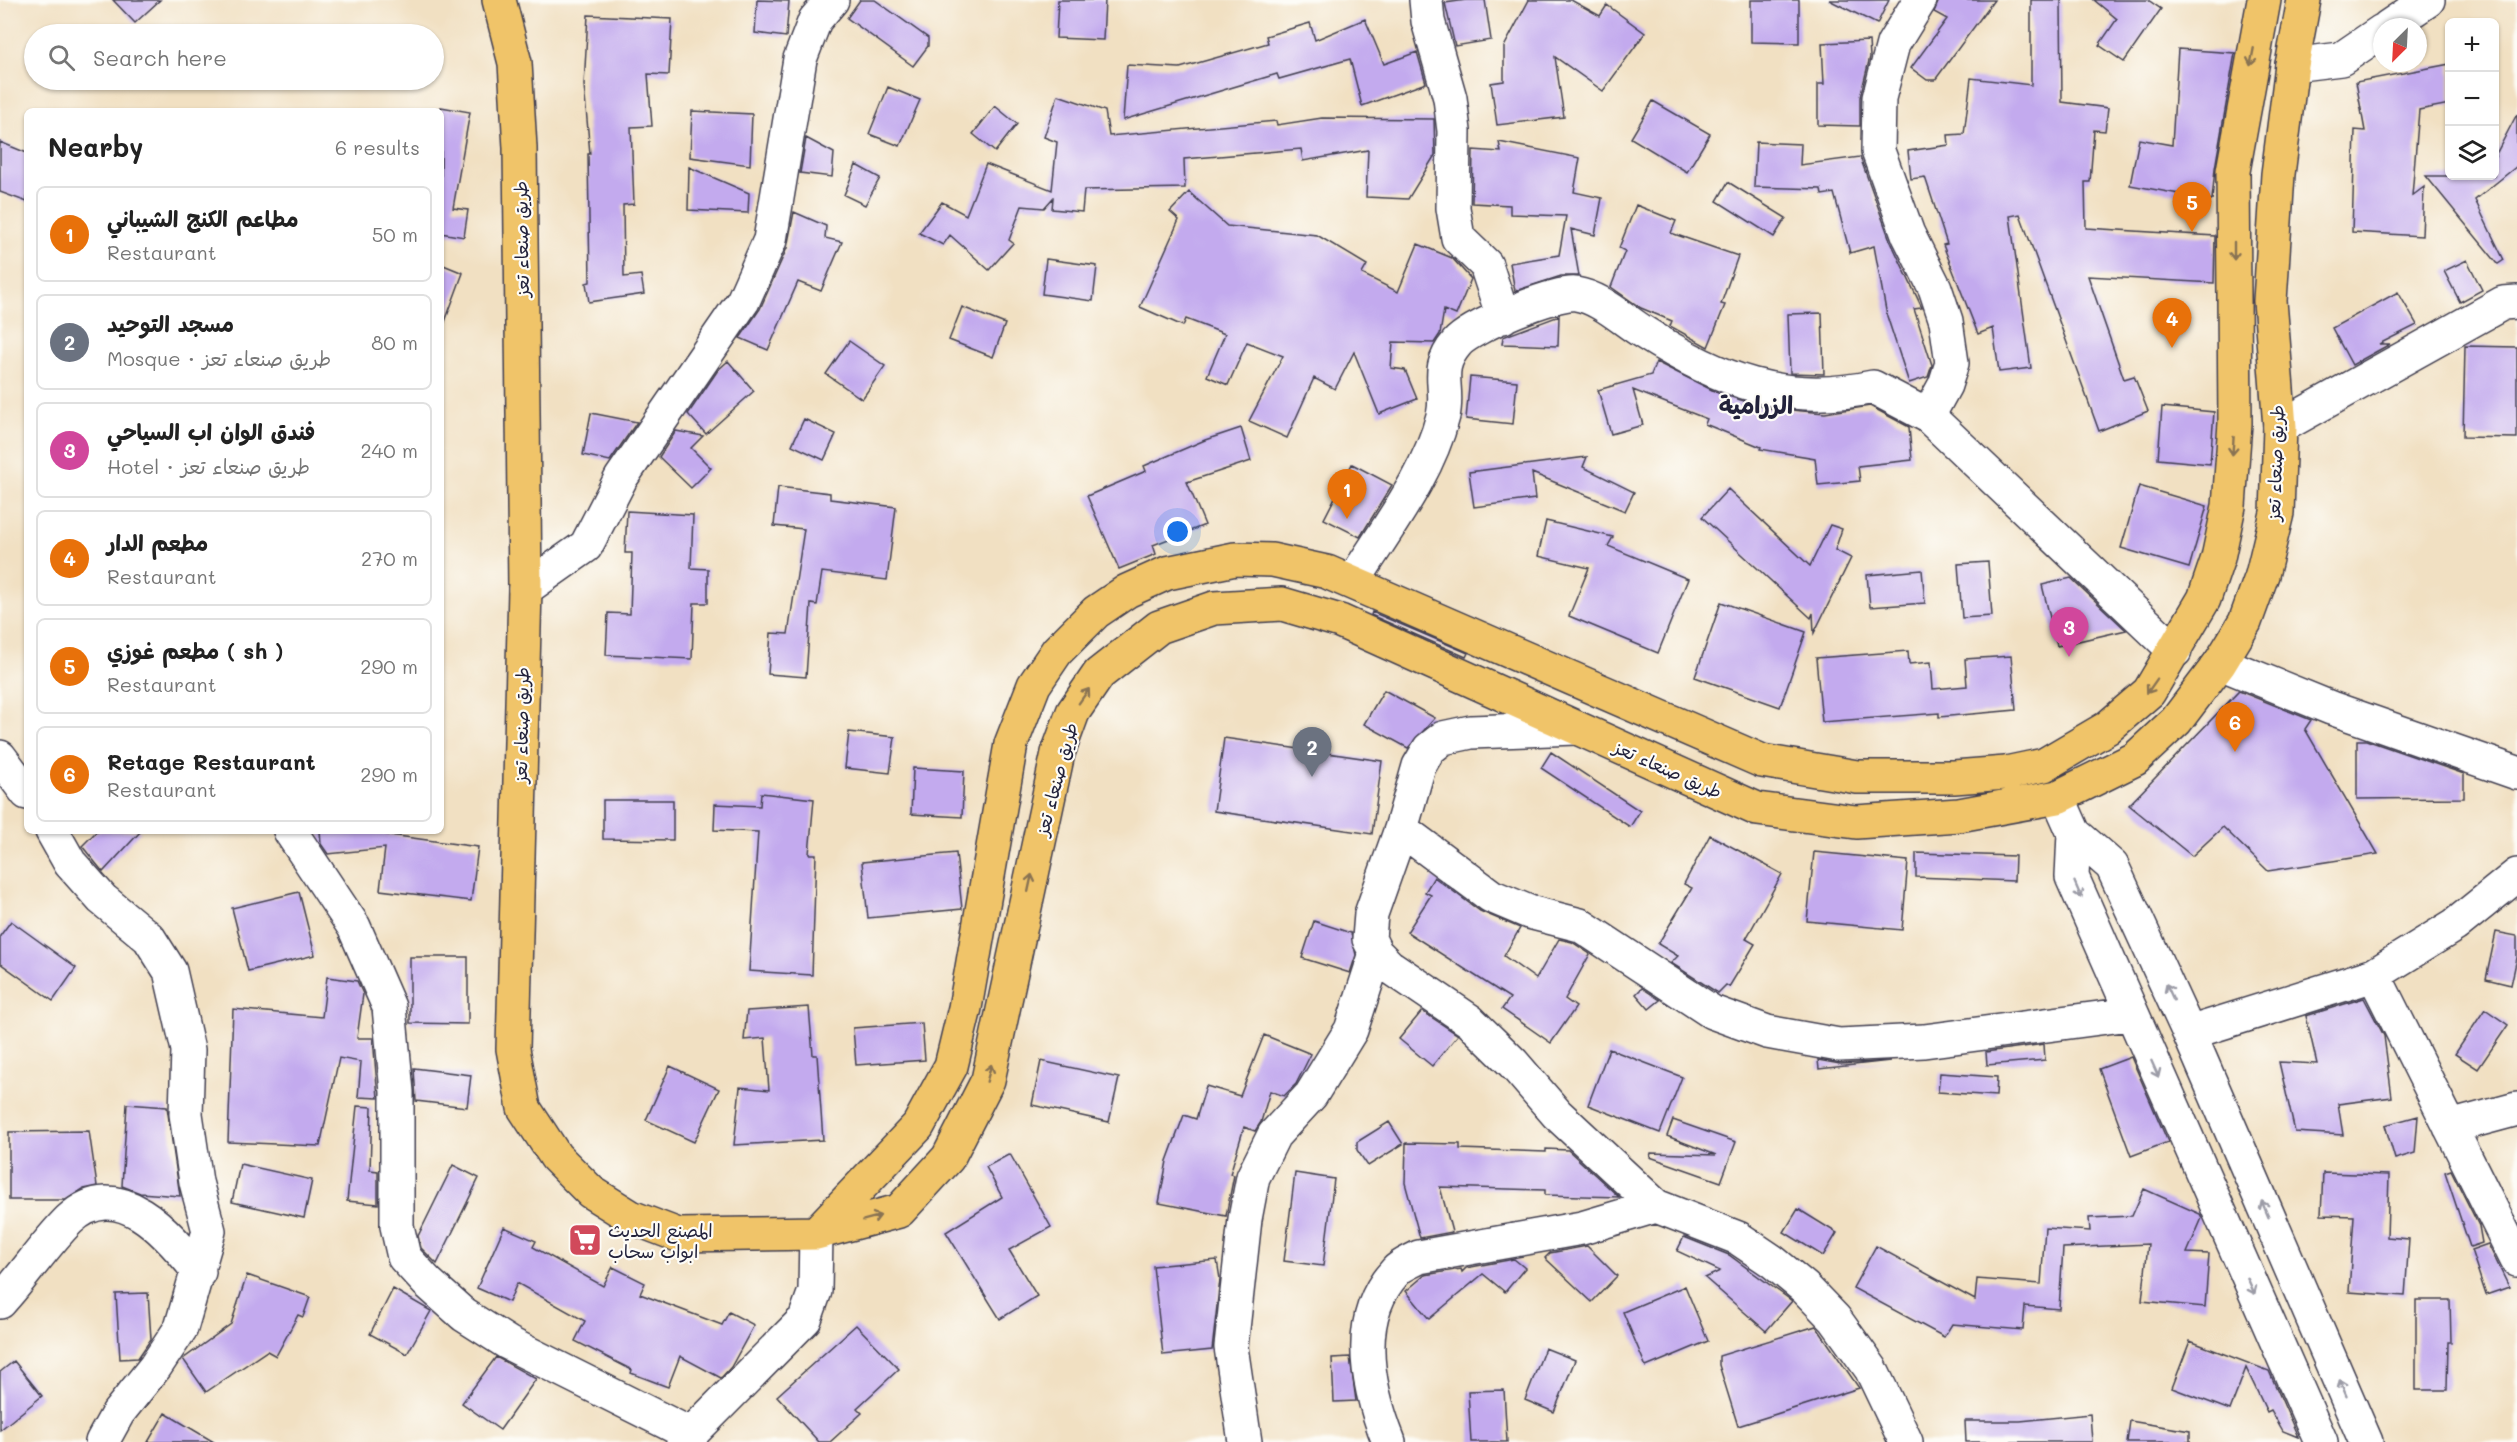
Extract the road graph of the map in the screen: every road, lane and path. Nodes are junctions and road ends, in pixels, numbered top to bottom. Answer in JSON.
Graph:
{"nodes":[{"id":1,"x":499,"y":0,"type":"edge"},
{"id":2,"x":832,"y":0,"type":"edge"},
{"id":3,"x":1426,"y":0,"type":"edge"},
{"id":4,"x":1920,"y":0,"type":"edge"},
{"id":5,"x":2264,"y":0,"type":"edge"},
{"id":6,"x":2304,"y":0,"type":"edge"},
{"id":7,"x":2428,"y":0,"type":"edge"},
{"id":8,"x":2401,"y":18,"type":"edge"},
{"id":9,"x":2373,"y":37,"type":"edge"},
{"id":10,"x":2292,"y":65,"type":"junction"},
{"id":11,"x":2517,"y":302,"type":"edge"},
{"id":12,"x":1503,"y":317,"type":"junction"},
{"id":13,"x":1928,"y":416,"type":"junction"},
{"id":14,"x":2280,"y":427,"type":"junction"},
{"id":15,"x":1353,"y":582,"type":"junction"},
{"id":16,"x":525,"y":589,"type":"junction"},
{"id":17,"x":2175,"y":651,"type":"junction"},
{"id":18,"x":2220,"y":663,"type":"junction"},
{"id":19,"x":1576,"y":728,"type":"junction"},
{"id":20,"x":0,"y":758,"type":"edge"},
{"id":21,"x":2044,"y":765,"type":"junction"},
{"id":22,"x":2517,"y":773,"type":"edge"},
{"id":23,"x":24,"y":789,"type":"edge"},
{"id":24,"x":2058,"y":797,"type":"junction"},
{"id":25,"x":1401,"y":829,"type":"junction"},
{"id":26,"x":2074,"y":833,"type":"junction"},
{"id":27,"x":54,"y":834,"type":"edge"},
{"id":28,"x":292,"y":834,"type":"edge"},
{"id":29,"x":2517,"y":875,"type":"edge"},
{"id":30,"x":1376,"y":953,"type":"junction"},
{"id":31,"x":2374,"y":975,"type":"junction"},
{"id":32,"x":2130,"y":1014,"type":"junction"},
{"id":33,"x":2189,"y":1033,"type":"junction"},
{"id":34,"x":2517,"y":1109,"type":"edge"},
{"id":35,"x":2450,"y":1127,"type":"junction"},
{"id":36,"x":1656,"y":1206,"type":"junction"},
{"id":37,"x":816,"y":1233,"type":"junction"},
{"id":38,"x":2517,"y":1260,"type":"edge"},
{"id":39,"x":199,"y":1272,"type":"junction"},
{"id":40,"x":0,"y":1302,"type":"edge"},
{"id":41,"x":688,"y":1439,"type":"edge"},
{"id":42,"x":102,"y":1442,"type":"edge"},
{"id":43,"x":1245,"y":1442,"type":"edge"},
{"id":44,"x":1389,"y":1442,"type":"edge"},
{"id":45,"x":1906,"y":1442,"type":"edge"},
{"id":46,"x":2321,"y":1442,"type":"edge"},
{"id":47,"x":2366,"y":1442,"type":"edge"}],
"edges":[{"from":1,"to":16,"type":"highway","name":"طريق صنعاء تعز"},
{"from":2,"to":16,"type":"street"},
{"from":3,"to":12,"type":"street"},
{"from":4,"to":13,"type":"street"},
{"from":5,"to":17,"type":"highway","one_way":true},
{"from":6,"to":10,"type":"highway","name":"طريق صنعاء تعز"},
{"from":7,"to":8,"type":"street"},
{"from":9,"to":10,"type":"street"},
{"from":10,"to":14,"type":"highway","name":"طريق صنعاء تعز"},
{"from":11,"to":14,"type":"street"},
{"from":12,"to":13,"type":"street"},
{"from":12,"to":15,"type":"street"},
{"from":13,"to":17,"type":"street"},
{"from":14,"to":18,"type":"highway","name":"طريق صنعاء تعز"},
{"from":15,"to":21,"type":"highway"},
{"from":15,"to":37,"type":"highway"},
{"from":16,"to":37,"type":"highway","name":"طريق صنعاء تعز"},
{"from":17,"to":21,"type":"highway","one_way":true},
{"from":18,"to":22,"type":"street"},
{"from":18,"to":24,"type":"highway","name":"طريق صنعاء تعز"},
{"from":19,"to":24,"type":"highway","name":"طريق صنعاء تعز"},
{"from":19,"to":25,"type":"street"},
{"from":37,"to":19,"type":"highway","name":"طريق صنعاء تعز","one_way":true},
{"from":20,"to":23,"type":"street"},
{"from":21,"to":24,"type":"highway"},
{"from":24,"to":26,"type":"street"},
{"from":25,"to":30,"type":"street"},
{"from":25,"to":32,"type":"street"},
{"from":26,"to":32,"type":"street","one_way":true},
{"from":33,"to":26,"type":"street","one_way":true},
{"from":27,"to":39,"type":"street"},
{"from":28,"to":41,"type":"street"},
{"from":29,"to":31,"type":"street"},
{"from":30,"to":36,"type":"street"},
{"from":30,"to":43,"type":"street"},
{"from":31,"to":33,"type":"street"},
{"from":31,"to":35,"type":"street"},
{"from":32,"to":46,"type":"street","one_way":true},
{"from":47,"to":33,"type":"street","one_way":true},
{"from":34,"to":35,"type":"street"},
{"from":35,"to":38,"type":"street"},
{"from":36,"to":44,"type":"street"},
{"from":36,"to":45,"type":"street"},
{"from":37,"to":41,"type":"street"},
{"from":39,"to":40,"type":"street"},
{"from":39,"to":42,"type":"street"}]}
